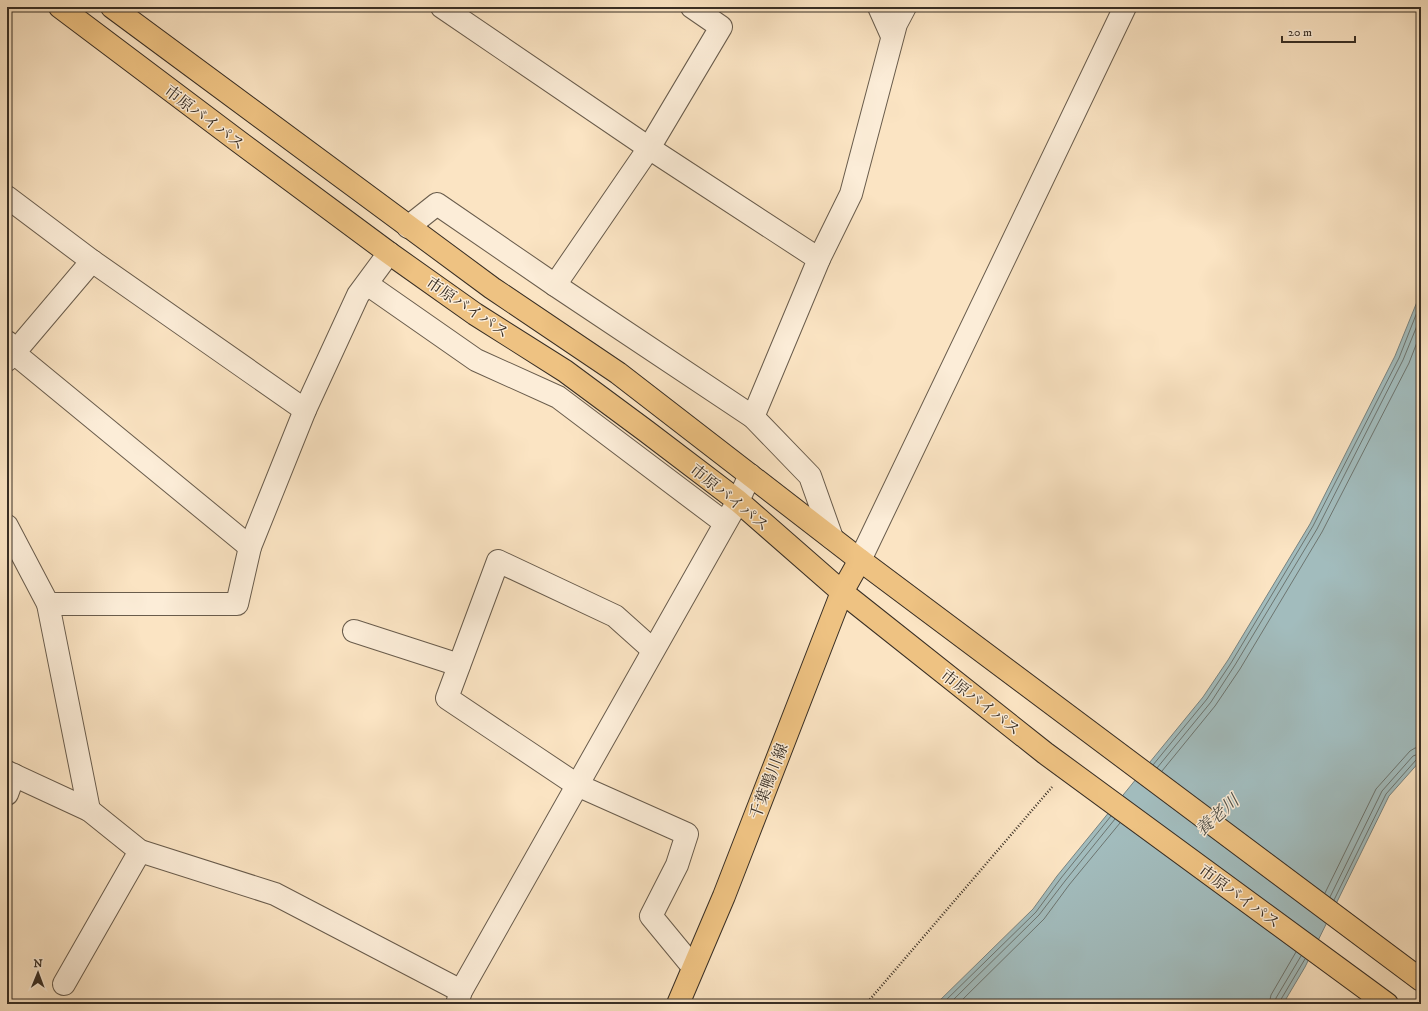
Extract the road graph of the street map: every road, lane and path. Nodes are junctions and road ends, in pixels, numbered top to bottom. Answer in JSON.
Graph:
{"nodes":[{"id":1,"x":60,"y":7,"type":"edge"},
{"id":2,"x":112,"y":7,"type":"edge"},
{"id":3,"x":442,"y":7,"type":"edge"},
{"id":4,"x":692,"y":7,"type":"edge"},
{"id":5,"x":879,"y":7,"type":"edge"},
{"id":6,"x":905,"y":7,"type":"edge"},
{"id":7,"x":1124,"y":7,"type":"edge"},
{"id":8,"x":892,"y":36,"type":"junction"},
{"id":9,"x":649,"y":148,"type":"junction"},
{"id":10,"x":7,"y":197,"type":"edge"},
{"id":11,"x":408,"y":227,"type":"junction"},
{"id":12,"x":389,"y":253,"type":"junction"},
{"id":13,"x":819,"y":259,"type":"junction"},
{"id":14,"x":92,"y":261,"type":"junction"},
{"id":15,"x":367,"y":284,"type":"junction"},
{"id":16,"x":555,"y":285,"type":"junction"},
{"id":17,"x":9,"y":352,"type":"edge"},
{"id":18,"x":305,"y":410,"type":"junction"},
{"id":19,"x":752,"y":417,"type":"junction"},
{"id":20,"x":750,"y":475,"type":"junction"},
{"id":21,"x":738,"y":501,"type":"junction"},
{"id":22,"x":726,"y":523,"type":"junction"},
{"id":23,"x":7,"y":526,"type":"edge"},
{"id":24,"x":832,"y":538,"type":"junction"},
{"id":25,"x":250,"y":547,"type":"junction"},
{"id":26,"x":860,"y":560,"type":"junction"},
{"id":27,"x":842,"y":592,"type":"junction"},
{"id":28,"x":48,"y":604,"type":"junction"},
{"id":29,"x":354,"y":631,"type":"dead end"},
{"id":30,"x":654,"y":650,"type":"junction"},
{"id":31,"x":459,"y":665,"type":"junction"},
{"id":32,"x":1068,"y":769,"type":"junction"},
{"id":33,"x":9,"y":780,"type":"edge"},
{"id":34,"x":577,"y":785,"type":"junction"},
{"id":35,"x":89,"y":810,"type":"junction"},
{"id":36,"x":140,"y":851,"type":"junction"},
{"id":37,"x":693,"y":967,"type":"junction"},
{"id":38,"x":1421,"y":980,"type":"edge"},
{"id":39,"x":64,"y":984,"type":"dead end"},
{"id":40,"x":459,"y":997,"type":"edge"},
{"id":41,"x":678,"y":1004,"type":"edge"},
{"id":42,"x":866,"y":1004,"type":"edge"},
{"id":43,"x":1386,"y":1004,"type":"edge"}],
"edges":[{"from":1,"to":12,"type":"main road","name":"市原バイパス"},
{"from":2,"to":11,"type":"main road","name":"市原バイパス"},
{"from":3,"to":9,"type":"street"},
{"from":4,"to":9,"type":"street"},
{"from":5,"to":8,"type":"street"},
{"from":6,"to":8,"type":"street"},
{"from":7,"to":26,"type":"street"},
{"from":8,"to":13,"type":"street"},
{"from":9,"to":13,"type":"street"},
{"from":9,"to":16,"type":"street"},
{"from":10,"to":14,"type":"street"},
{"from":11,"to":16,"type":"street"},
{"from":11,"to":20,"type":"main road","name":"市原バイパス"},
{"from":12,"to":15,"type":"street"},
{"from":12,"to":21,"type":"main road","name":"市原バイパス"},
{"from":13,"to":19,"type":"street"},
{"from":14,"to":17,"type":"street"},
{"from":14,"to":18,"type":"street"},
{"from":15,"to":18,"type":"street"},
{"from":15,"to":22,"type":"street"},
{"from":16,"to":19,"type":"street"},
{"from":17,"to":25,"type":"street"},
{"from":18,"to":25,"type":"street"},
{"from":19,"to":24,"type":"street"},
{"from":20,"to":21,"type":"street"},
{"from":20,"to":24,"type":"main road","name":"市原バイパス"},
{"from":21,"to":22,"type":"street"},
{"from":21,"to":27,"type":"main road","name":"市原バイパス"},
{"from":22,"to":30,"type":"street"},
{"from":23,"to":28,"type":"street"},
{"from":24,"to":26,"type":"main road","name":"市原バイパス"},
{"from":25,"to":28,"type":"street"},
{"from":26,"to":27,"type":"main road","name":"千葉鴨川線"},
{"from":26,"to":38,"type":"main road","name":"市原バイパス"},
{"from":27,"to":32,"type":"main road","name":"市原バイパス"},
{"from":27,"to":37,"type":"main road","name":"千葉鴨川線"},
{"from":28,"to":35,"type":"street"},
{"from":29,"to":31,"type":"street"},
{"from":30,"to":31,"type":"street"},
{"from":30,"to":34,"type":"street"},
{"from":31,"to":34,"type":"street"},
{"from":32,"to":42,"type":"path"},
{"from":32,"to":43,"type":"main road","name":"市原バイパス"},
{"from":33,"to":35,"type":"street"},
{"from":34,"to":37,"type":"street"},
{"from":34,"to":40,"type":"street"},
{"from":35,"to":36,"type":"street"},
{"from":36,"to":39,"type":"street"},
{"from":36,"to":40,"type":"street"},
{"from":37,"to":41,"type":"main road","name":"千葉鴨川線"}]}
